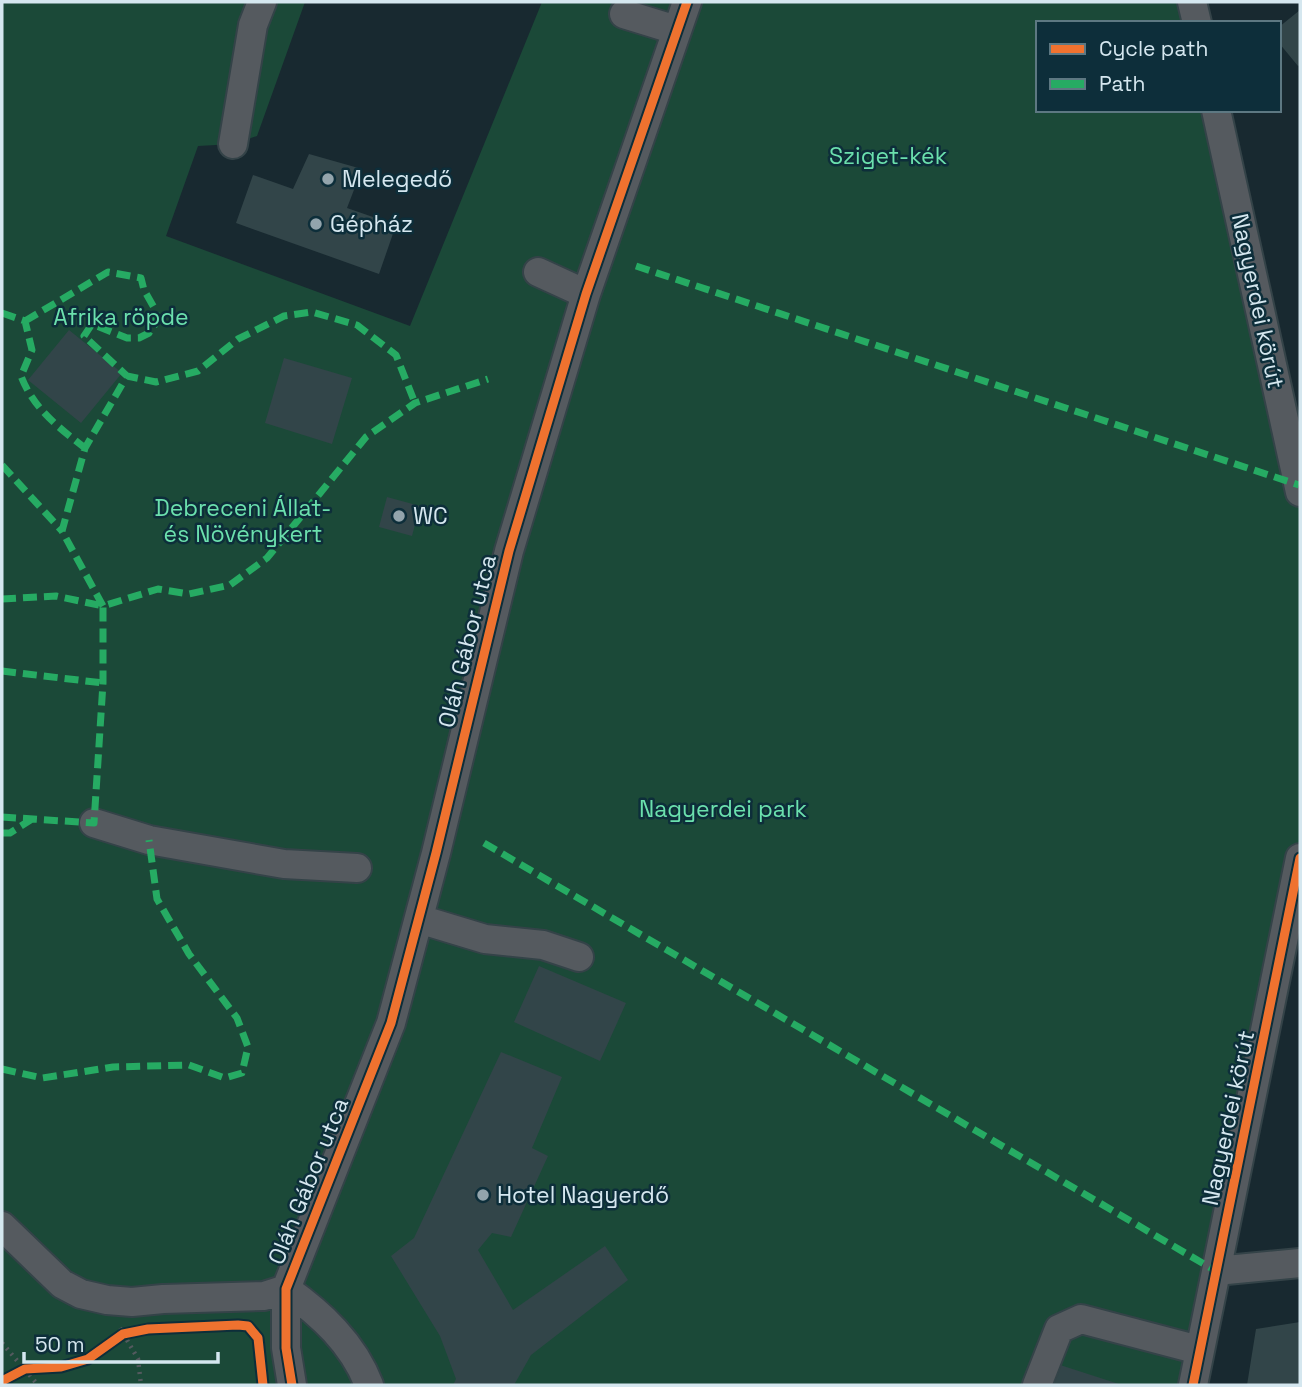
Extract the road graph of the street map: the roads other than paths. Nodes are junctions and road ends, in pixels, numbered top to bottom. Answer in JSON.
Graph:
{"nodes":[{"id":1,"x":262,"y":2,"type":"edge"},
{"id":2,"x":687,"y":2,"type":"edge"},
{"id":3,"x":1192,"y":2,"type":"edge"},
{"id":4,"x":624,"y":14,"type":"dead end"},
{"id":5,"x":1197,"y":21,"type":"edge"},
{"id":6,"x":676,"y":30,"type":"junction"},
{"id":7,"x":1216,"y":112,"type":"edge"},
{"id":8,"x":233,"y":144,"type":"dead end"},
{"id":9,"x":538,"y":272,"type":"dead end"},
{"id":10,"x":586,"y":294,"type":"junction"},
{"id":11,"x":1300,"y":492,"type":"edge"},
{"id":12,"x":94,"y":823,"type":"dead end"},
{"id":13,"x":1300,"y":858,"type":"edge"},
{"id":14,"x":357,"y":868,"type":"dead end"},
{"id":15,"x":419,"y":919,"type":"junction"},
{"id":16,"x":579,"y":957,"type":"dead end"},
{"id":17,"x":2,"y":1226,"type":"edge"},
{"id":18,"x":1300,"y":1263,"type":"edge"},
{"id":19,"x":1216,"y":1271,"type":"junction"},
{"id":20,"x":286,"y":1289,"type":"junction"},
{"id":21,"x":1199,"y":1350,"type":"junction"},
{"id":22,"x":292,"y":1385,"type":"edge"},
{"id":23,"x":369,"y":1385,"type":"edge"},
{"id":24,"x":1037,"y":1385,"type":"edge"},
{"id":25,"x":1193,"y":1385,"type":"edge"}],
"edges":[{"from":1,"to":8,"type":"street"},
{"from":2,"to":6,"type":"street","name":"Oláh Gábor utca"},
{"from":3,"to":5,"type":"street"},
{"from":4,"to":6,"type":"street"},
{"from":6,"to":10,"type":"street","name":"Oláh Gábor utca"},
{"from":7,"to":11,"type":"street","name":"Nagyerdei körút"},
{"from":9,"to":10,"type":"street"},
{"from":10,"to":15,"type":"street","name":"Oláh Gábor utca"},
{"from":12,"to":14,"type":"street"},
{"from":13,"to":19,"type":"street","name":"Nagyerdei körút"},
{"from":15,"to":16,"type":"street"},
{"from":15,"to":20,"type":"street","name":"Oláh Gábor utca"},
{"from":17,"to":20,"type":"street"},
{"from":18,"to":19,"type":"street"},
{"from":19,"to":21,"type":"street","name":"Nagyerdei körút"},
{"from":20,"to":22,"type":"street"},
{"from":20,"to":23,"type":"street"},
{"from":21,"to":24,"type":"street"},
{"from":21,"to":25,"type":"street","name":"Nagyerdei körút"}]}
